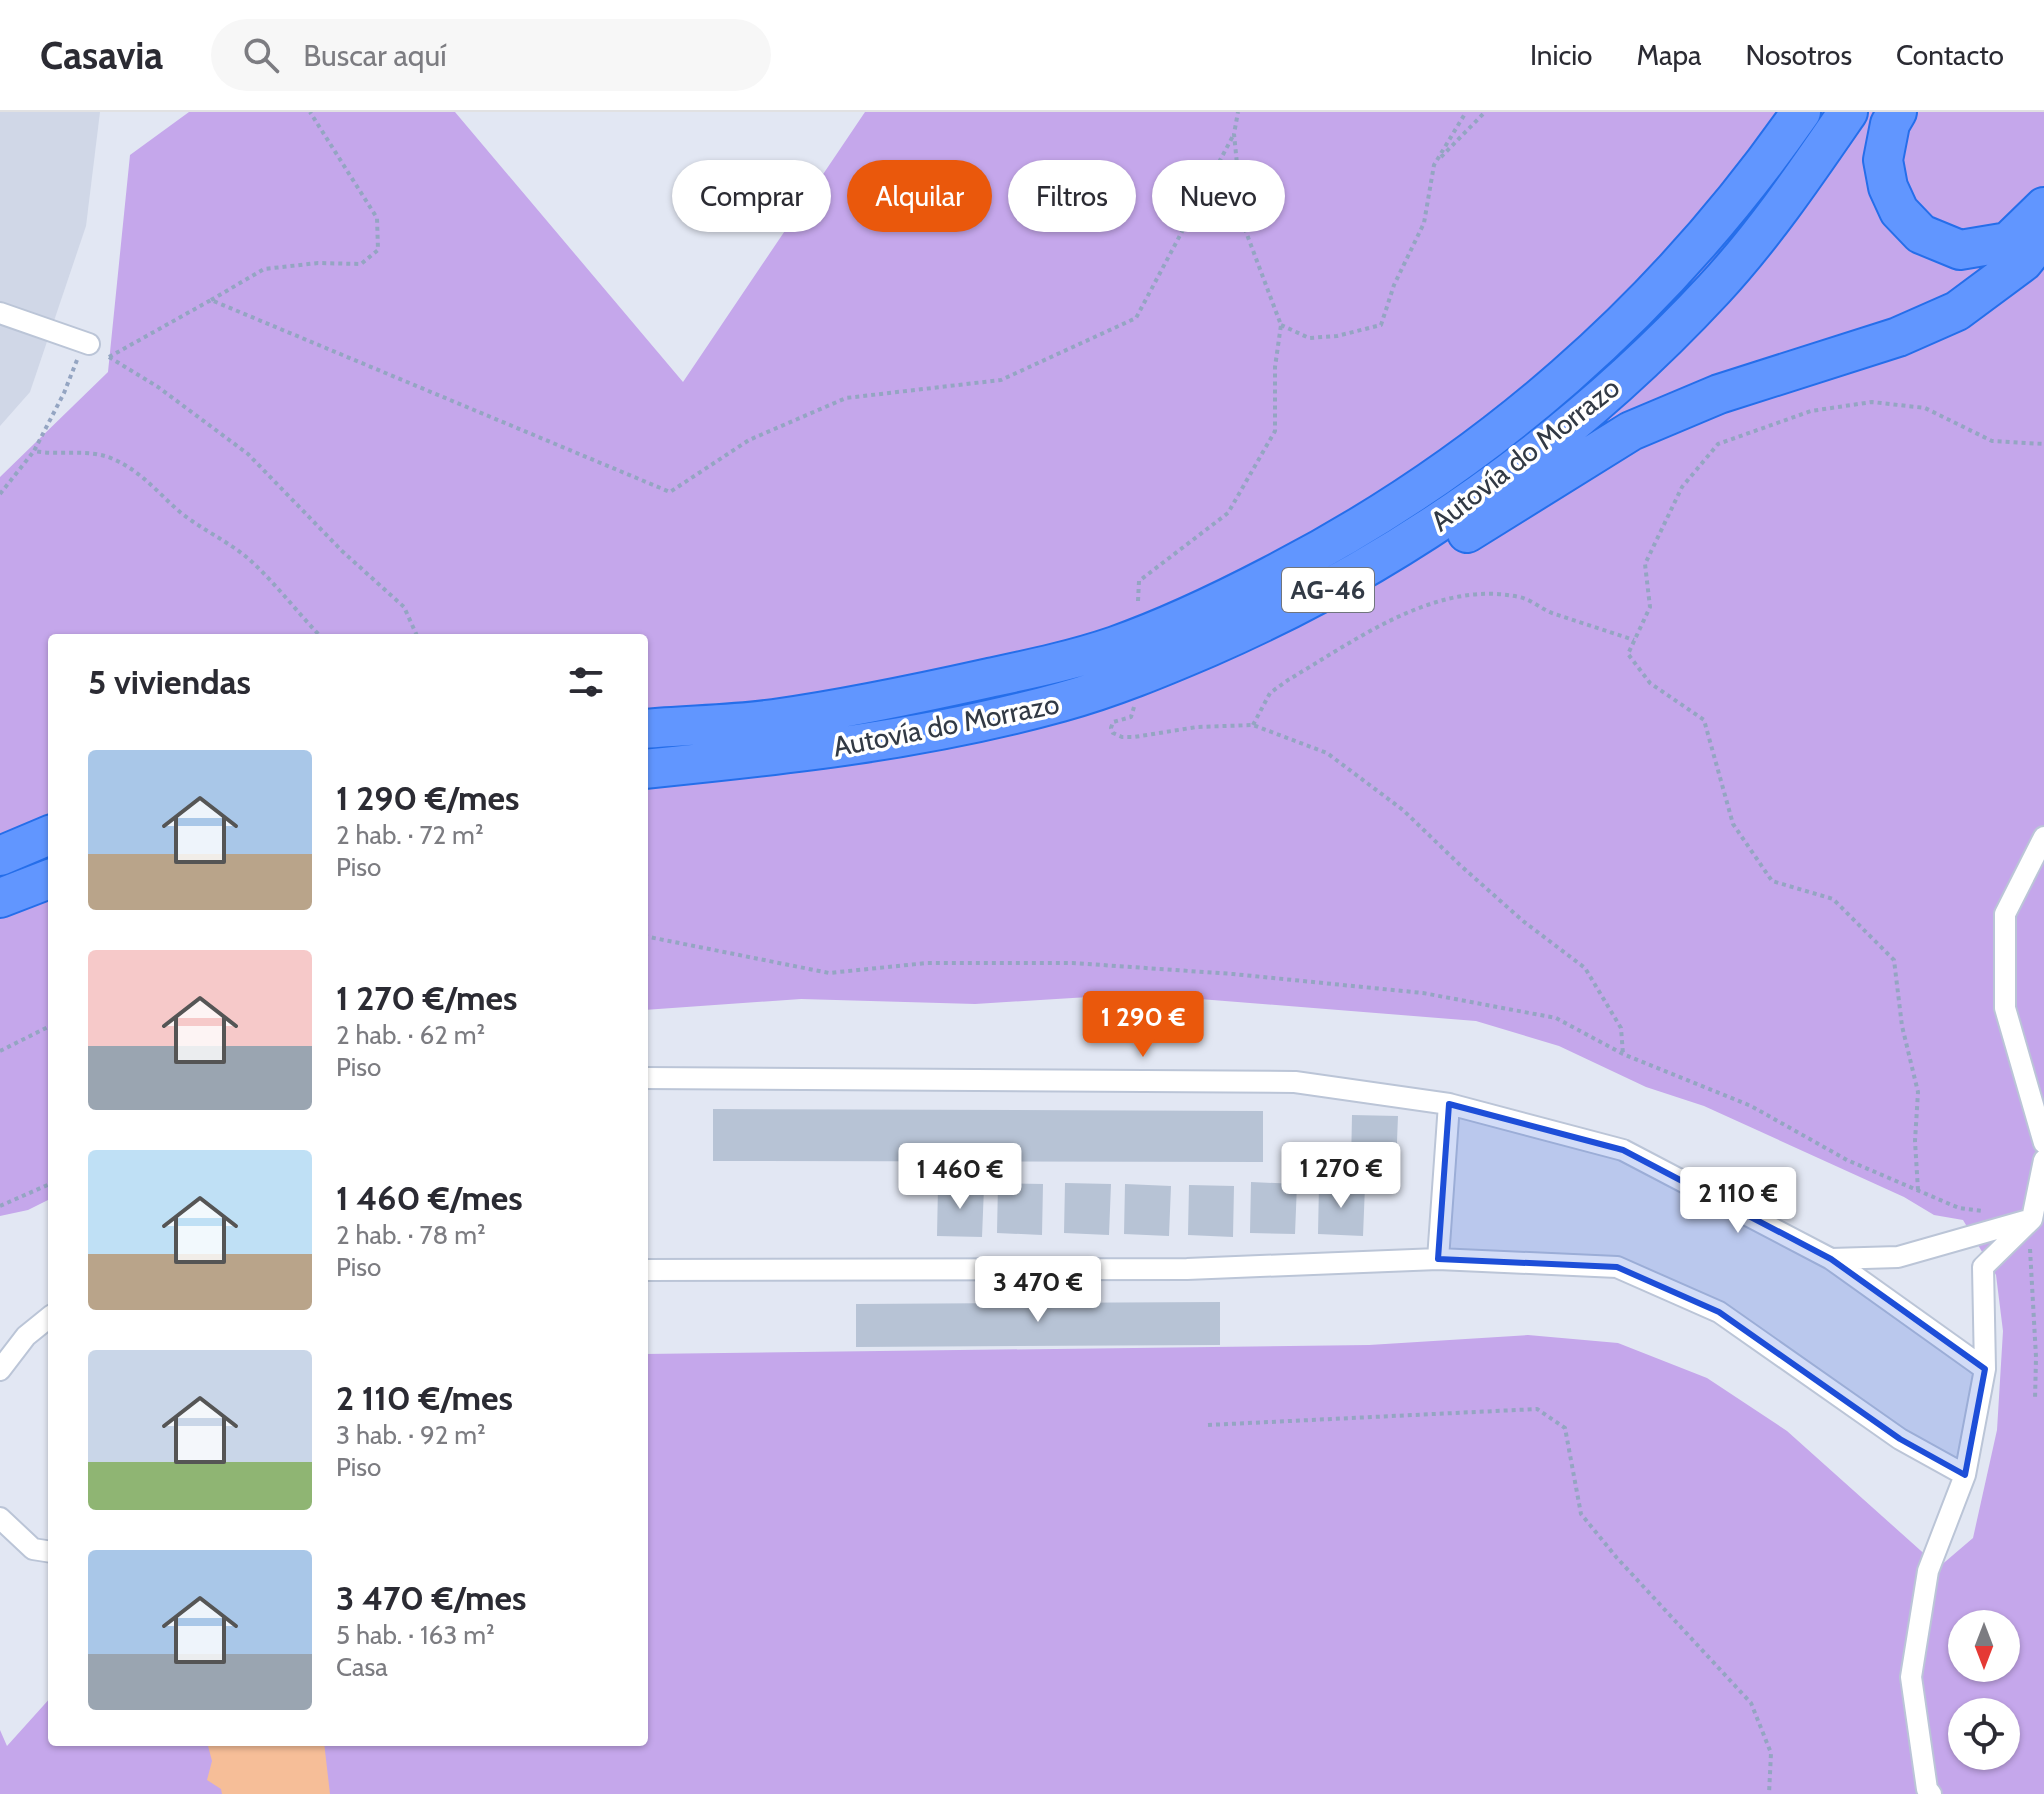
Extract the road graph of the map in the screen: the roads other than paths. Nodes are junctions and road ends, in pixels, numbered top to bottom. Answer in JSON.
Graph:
{"nodes":[{"id":1,"x":1801,"y":112,"type":"edge"},
{"id":2,"x":1848,"y":112,"type":"edge"},
{"id":3,"x":1897,"y":112,"type":"edge"},
{"id":4,"x":2044,"y":207,"type":"edge"},
{"id":5,"x":2044,"y":236,"type":"edge"},
{"id":6,"x":0,"y":313,"type":"edge"},
{"id":7,"x":86,"y":343,"type":"road end"},
{"id":8,"x":1139,"y":690,"type":"junction"},
{"id":9,"x":648,"y":729,"type":"edge"},
{"id":10,"x":648,"y":769,"type":"edge"},
{"id":11,"x":48,"y":836,"type":"edge"},
{"id":12,"x":2044,"y":837,"type":"edge"},
{"id":13,"x":0,"y":856,"type":"edge"},
{"id":14,"x":48,"y":880,"type":"edge"},
{"id":15,"x":0,"y":898,"type":"edge"},
{"id":16,"x":648,"y":1078,"type":"edge"},
{"id":17,"x":1449,"y":1104,"type":"junction"},
{"id":18,"x":2044,"y":1143,"type":"edge"},
{"id":19,"x":2044,"y":1160,"type":"edge"},
{"id":20,"x":2027,"y":1224,"type":"junction"},
{"id":21,"x":1438,"y":1259,"type":"junction"},
{"id":22,"x":1831,"y":1259,"type":"junction"},
{"id":23,"x":648,"y":1270,"type":"edge"},
{"id":24,"x":48,"y":1318,"type":"edge"},
{"id":25,"x":1985,"y":1369,"type":"junction"},
{"id":26,"x":0,"y":1370,"type":"edge"},
{"id":27,"x":1965,"y":1475,"type":"junction"},
{"id":28,"x":0,"y":1518,"type":"edge"},
{"id":29,"x":48,"y":1551,"type":"edge"},
{"id":30,"x":1931,"y":1794,"type":"edge"}],
"edges":[{"from":1,"to":9,"type":"highway","name":"Autovía do Morrazo","number":"AG-46"},
{"from":2,"to":8,"type":"highway","name":"Autovía do Morrazo","number":"AG-46"},
{"from":3,"to":4,"type":"highway"},
{"from":5,"to":8,"type":"highway"},
{"from":6,"to":7,"type":"street"},
{"from":8,"to":10,"type":"highway","name":"Autovía do Morrazo","number":"AG-46"},
{"from":11,"to":13,"type":"highway"},
{"from":12,"to":18,"type":"street"},
{"from":14,"to":15,"type":"highway"},
{"from":16,"to":17,"type":"street"},
{"from":17,"to":21,"type":"street"},
{"from":17,"to":22,"type":"street"},
{"from":19,"to":20,"type":"street"},
{"from":20,"to":22,"type":"street"},
{"from":20,"to":25,"type":"street"},
{"from":21,"to":23,"type":"street"},
{"from":21,"to":27,"type":"street"},
{"from":22,"to":25,"type":"street"},
{"from":24,"to":26,"type":"street"},
{"from":25,"to":27,"type":"street"},
{"from":27,"to":30,"type":"street"},
{"from":28,"to":29,"type":"street"}]}
